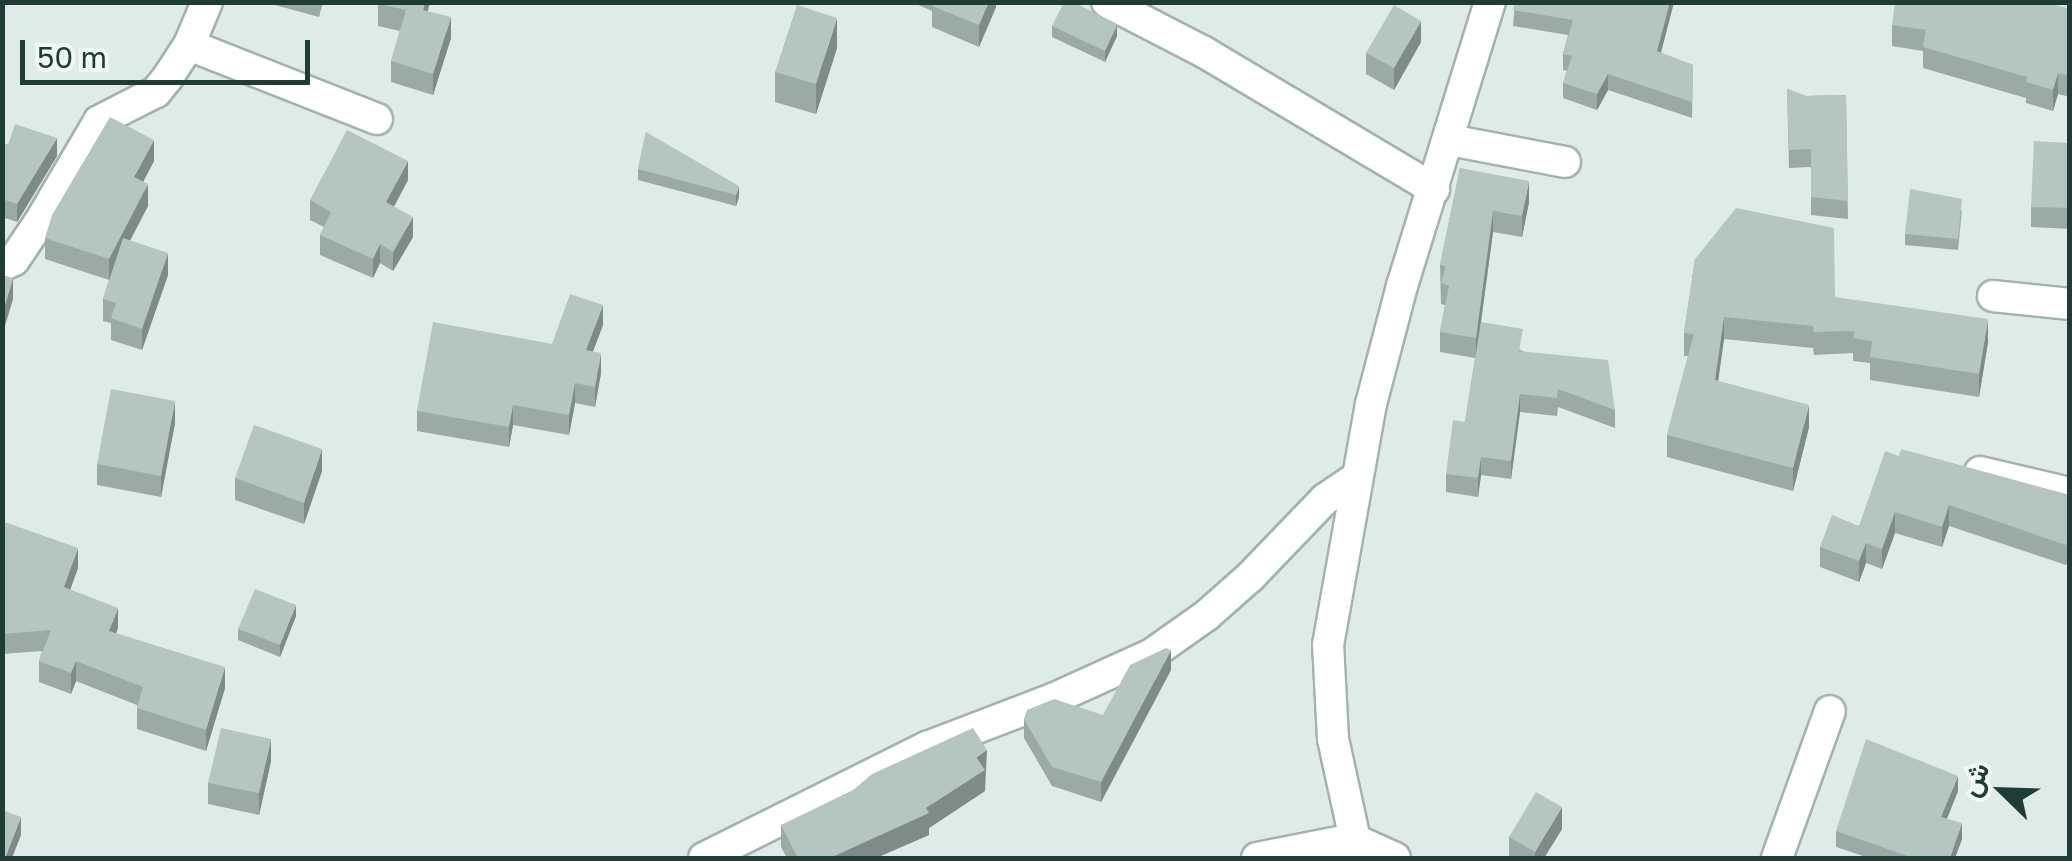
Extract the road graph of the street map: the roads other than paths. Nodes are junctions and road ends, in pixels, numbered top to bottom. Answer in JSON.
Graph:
{"nodes":[{"id":1,"x":207,"y":2,"type":"edge"},
{"id":2,"x":1108,"y":2,"type":"edge"},
{"id":3,"x":1490,"y":2,"type":"edge"},
{"id":4,"x":190,"y":45,"type":"junction"},
{"id":5,"x":377,"y":119,"type":"dead end"},
{"id":6,"x":1450,"y":140,"type":"junction"},
{"id":7,"x":1565,"y":162,"type":"dead end"},
{"id":8,"x":1434,"y":189,"type":"junction"},
{"id":9,"x":2,"y":266,"type":"edge"},
{"id":10,"x":1993,"y":296,"type":"dead end"},
{"id":11,"x":2070,"y":304,"type":"edge"},
{"id":12,"x":1948,"y":464,"type":"edge"},
{"id":13,"x":1356,"y":478,"type":"junction"},
{"id":14,"x":2070,"y":494,"type":"edge"},
{"id":15,"x":1830,"y":711,"type":"dead end"},
{"id":16,"x":1356,"y":849,"type":"edge"},
{"id":17,"x":704,"y":858,"type":"edge"},
{"id":18,"x":1258,"y":858,"type":"edge"},
{"id":19,"x":1394,"y":858,"type":"edge"},
{"id":20,"x":1777,"y":858,"type":"edge"}],
"edges":[{"from":1,"to":4,"type":"street"},
{"from":2,"to":8,"type":"street"},
{"from":3,"to":6,"type":"street"},
{"from":4,"to":5,"type":"street"},
{"from":4,"to":9,"type":"street"},
{"from":6,"to":7,"type":"street"},
{"from":6,"to":8,"type":"street"},
{"from":8,"to":13,"type":"street"},
{"from":10,"to":11,"type":"street"},
{"from":12,"to":14,"type":"street"},
{"from":13,"to":16,"type":"street"},
{"from":13,"to":17,"type":"street"},
{"from":15,"to":20,"type":"street"},
{"from":16,"to":18,"type":"street"},
{"from":16,"to":19,"type":"street"}]}
